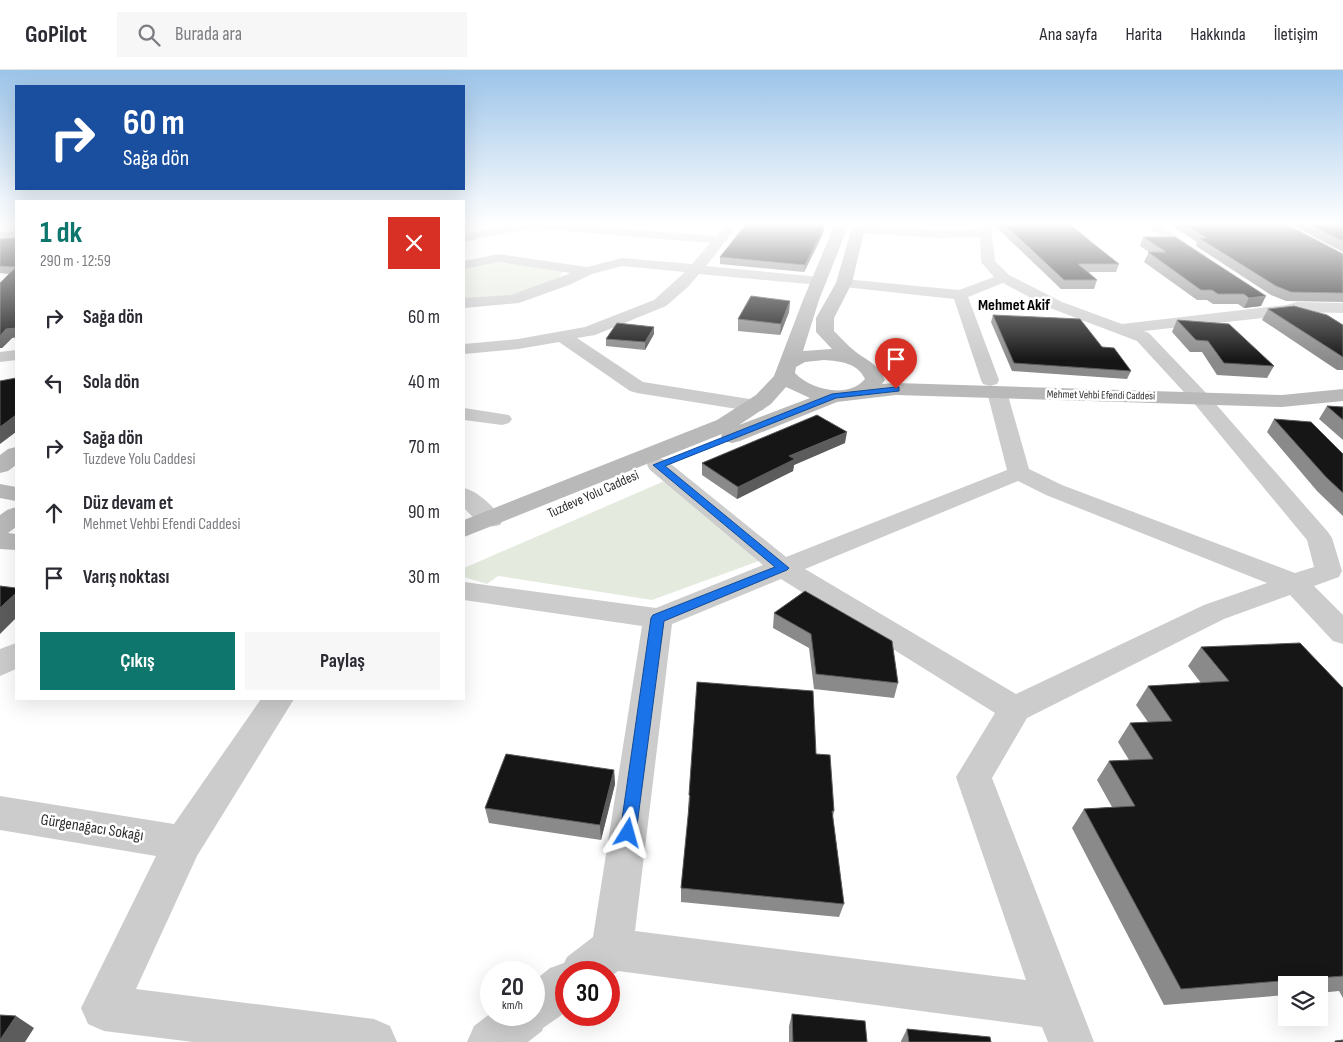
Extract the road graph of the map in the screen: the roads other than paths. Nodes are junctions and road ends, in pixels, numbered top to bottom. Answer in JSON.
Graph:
{"nodes":[{"id":1,"x":576,"y":269,"type":"edge"},
{"id":2,"x":593,"y":269,"type":"edge"},
{"id":3,"x":696,"y":269,"type":"edge"},
{"id":4,"x":700,"y":269,"type":"edge"},
{"id":5,"x":824,"y":269,"type":"edge"},
{"id":6,"x":848,"y":269,"type":"edge"},
{"id":7,"x":995,"y":269,"type":"edge"},
{"id":8,"x":587,"y":271,"type":"junction"},
{"id":9,"x":1004,"y":278,"type":"junction"},
{"id":10,"x":820,"y":281,"type":"junction"},
{"id":11,"x":844,"y":283,"type":"junction"},
{"id":12,"x":960,"y":295,"type":"junction"},
{"id":13,"x":1264,"y":300,"type":"edge"},
{"id":14,"x":465,"y":304,"type":"edge"},
{"id":15,"x":1343,"y":308,"type":"edge"},
{"id":16,"x":1290,"y":310,"type":"junction"},
{"id":17,"x":1325,"y":321,"type":"edge"},
{"id":18,"x":1119,"y":329,"type":"junction"},
{"id":19,"x":562,"y":336,"type":"junction"},
{"id":20,"x":465,"y":349,"type":"edge"},
{"id":21,"x":15,"y":355,"type":"edge"},
{"id":22,"x":0,"y":357,"type":"edge"},
{"id":23,"x":859,"y":362,"type":"junction"},
{"id":24,"x":787,"y":368,"type":"junction"},
{"id":25,"x":994,"y":386,"type":"junction"},
{"id":26,"x":859,"y":393,"type":"junction"},
{"id":27,"x":1343,"y":395,"type":"edge"},
{"id":28,"x":835,"y":396,"type":"junction"},
{"id":29,"x":1192,"y":397,"type":"junction"},
{"id":30,"x":756,"y":406,"type":"junction"},
{"id":31,"x":465,"y":414,"type":"edge"},
{"id":32,"x":502,"y":419,"type":"dead end"},
{"id":33,"x":15,"y":455,"type":"edge"},
{"id":34,"x":658,"y":465,"type":"junction"},
{"id":35,"x":0,"y":466,"type":"edge"},
{"id":36,"x":1019,"y":473,"type":"junction"},
{"id":37,"x":0,"y":491,"type":"edge"},
{"id":38,"x":15,"y":494,"type":"edge"},
{"id":39,"x":465,"y":497,"type":"edge"},
{"id":40,"x":15,"y":516,"type":"edge"},
{"id":41,"x":491,"y":520,"type":"junction"},
{"id":42,"x":0,"y":527,"type":"edge"},
{"id":43,"x":465,"y":529,"type":"edge"},
{"id":44,"x":0,"y":542,"type":"edge"},
{"id":45,"x":15,"y":542,"type":"edge"},
{"id":46,"x":465,"y":550,"type":"edge"},
{"id":47,"x":783,"y":568,"type":"junction"},
{"id":48,"x":1336,"y":572,"type":"edge"},
{"id":49,"x":1294,"y":583,"type":"junction"},
{"id":50,"x":465,"y":591,"type":"edge"},
{"id":51,"x":658,"y":618,"type":"junction"},
{"id":52,"x":1343,"y":633,"type":"edge"},
{"id":53,"x":15,"y":655,"type":"edge"},
{"id":54,"x":0,"y":664,"type":"edge"},
{"id":55,"x":277,"y":700,"type":"edge"},
{"id":56,"x":1015,"y":709,"type":"junction"},
{"id":57,"x":0,"y":813,"type":"edge"},
{"id":58,"x":183,"y":843,"type":"junction"},
{"id":59,"x":597,"y":961,"type":"edge"},
{"id":60,"x":620,"y":964,"type":"edge"},
{"id":61,"x":555,"y":993,"type":"edge"},
{"id":62,"x":545,"y":1000,"type":"edge"},
{"id":63,"x":1063,"y":1024,"type":"edge"},
{"id":64,"x":511,"y":1026,"type":"edge"},
{"id":65,"x":374,"y":1042,"type":"edge"},
{"id":66,"x":490,"y":1042,"type":"edge"}],
"edges":[{"from":1,"to":8,"type":"street"},
{"from":2,"to":8,"type":"street"},
{"from":3,"to":19,"type":"street"},
{"from":4,"to":10,"type":"street"},
{"from":5,"to":10,"type":"main road","name":"Tuzdeve Yolu Caddesi"},
{"from":6,"to":11,"type":"main road"},
{"from":7,"to":9,"type":"street"},
{"from":8,"to":14,"type":"street"},
{"from":9,"to":12,"type":"street"},
{"from":9,"to":18,"type":"street"},
{"from":10,"to":24,"type":"main road","name":"Tuzdeve Yolu Caddesi"},
{"from":11,"to":12,"type":"street"},
{"from":11,"to":23,"type":"main road"},
{"from":12,"to":25,"type":"street"},
{"from":13,"to":16,"type":"street"},
{"from":15,"to":16,"type":"street"},
{"from":16,"to":17,"type":"street"},
{"from":16,"to":18,"type":"street"},
{"from":18,"to":29,"type":"street"},
{"from":19,"to":20,"type":"street"},
{"from":19,"to":30,"type":"street"},
{"from":21,"to":22,"type":"street"},
{"from":23,"to":24,"type":"main road"},
{"from":23,"to":25,"type":"main road"},
{"from":23,"to":26,"type":"main road"},
{"from":24,"to":28,"type":"main road"},
{"from":24,"to":30,"type":"main road","name":"Tuzdeve Yolu Caddesi"},
{"from":25,"to":26,"type":"main road","name":"Mehmet Vehbi Efendi Caddesi"},
{"from":25,"to":29,"type":"main road","name":"Mehmet Vehbi Efendi Caddesi"},
{"from":25,"to":36,"type":"street"},
{"from":26,"to":28,"type":"main road","name":"Mehmet Vehbi Efendi Caddesi"},
{"from":27,"to":29,"type":"main road","name":"Mehmet Vehbi Efendi Caddesi"},
{"from":28,"to":34,"type":"main road","name":"Tuzdeve Yolu Caddesi"},
{"from":29,"to":48,"type":"street"},
{"from":30,"to":41,"type":"main road","name":"Tuzdeve Yolu Caddesi"},
{"from":31,"to":32,"type":"street"},
{"from":33,"to":35,"type":"main road"},
{"from":34,"to":46,"type":"main road","name":"Tuzdeve Yolu Caddesi"},
{"from":34,"to":47,"type":"street"},
{"from":36,"to":47,"type":"street"},
{"from":36,"to":49,"type":"street"},
{"from":37,"to":38,"type":"main road"},
{"from":39,"to":41,"type":"street"},
{"from":40,"to":42,"type":"main road"},
{"from":41,"to":43,"type":"main road","name":"Tuzdeve Yolu Caddesi"},
{"from":44,"to":45,"type":"main road"},
{"from":47,"to":51,"type":"street"},
{"from":47,"to":56,"type":"street"},
{"from":48,"to":49,"type":"street"},
{"from":49,"to":52,"type":"street"},
{"from":49,"to":56,"type":"street"},
{"from":50,"to":51,"type":"street"},
{"from":51,"to":59,"type":"street"},
{"from":53,"to":54,"type":"street"},
{"from":55,"to":58,"type":"street"},
{"from":56,"to":63,"type":"street"},
{"from":57,"to":58,"type":"street","name":"Gürgenağacı Sokağı"},
{"from":58,"to":65,"type":"street"},
{"from":60,"to":63,"type":"street"},
{"from":61,"to":62,"type":"street"},
{"from":64,"to":66,"type":"street"}]}
